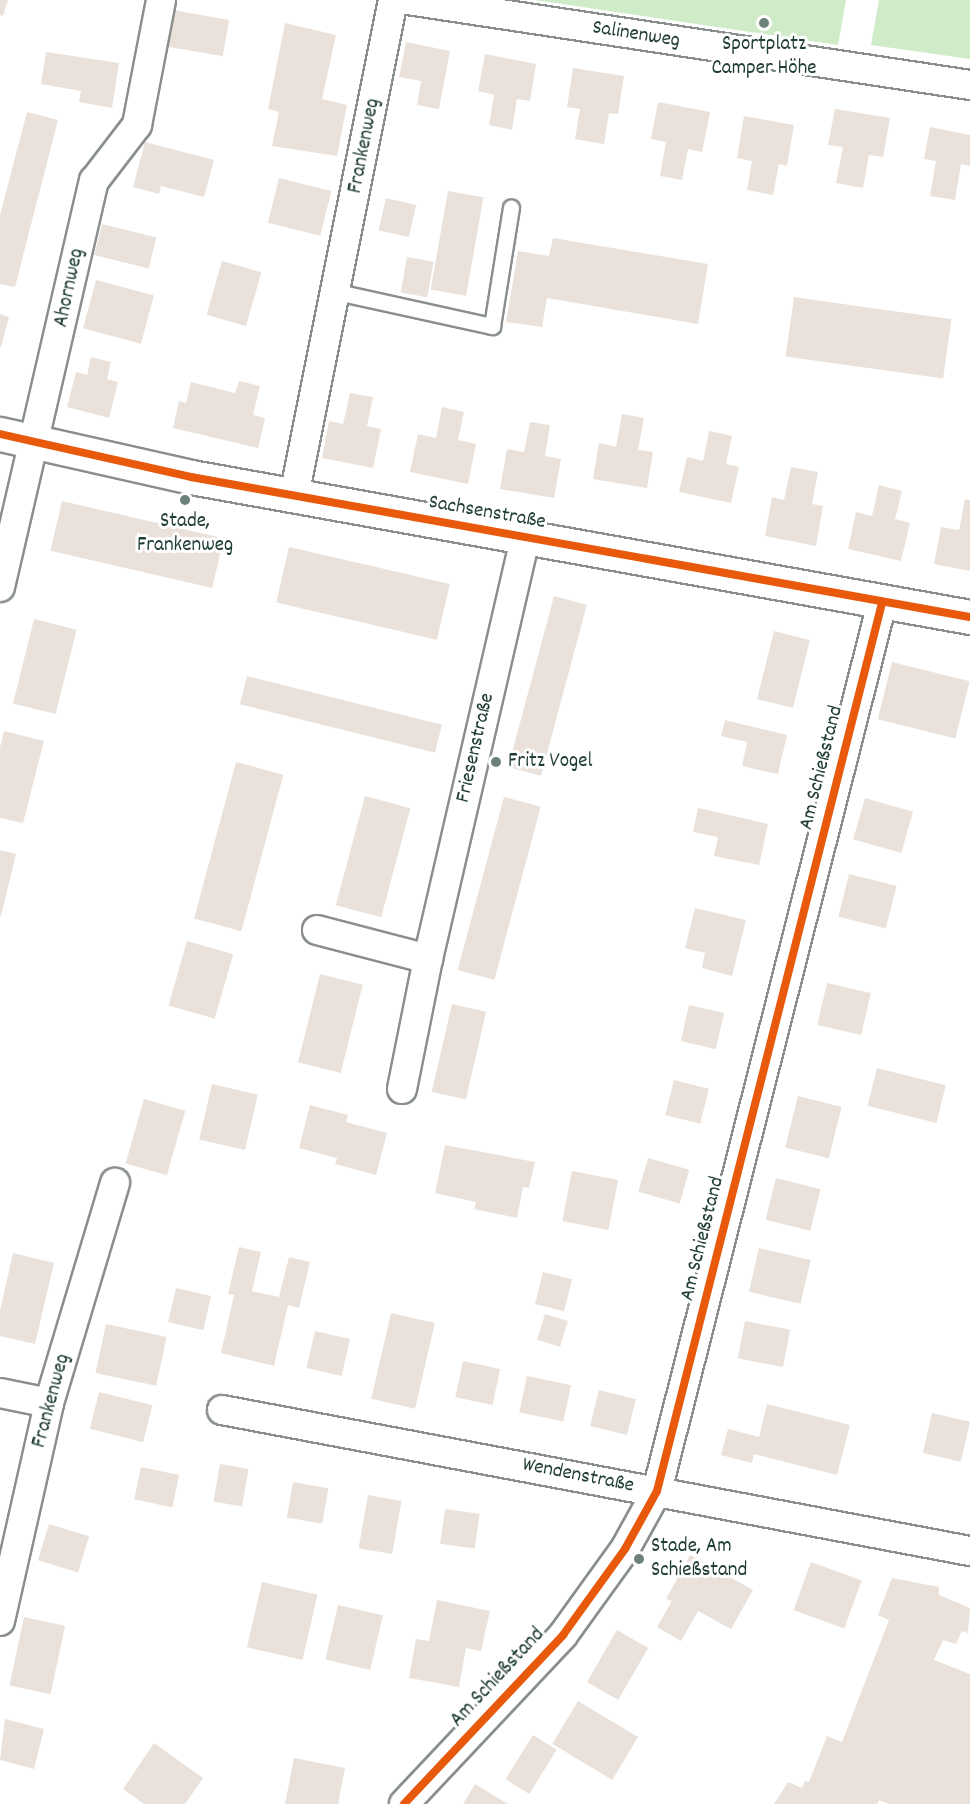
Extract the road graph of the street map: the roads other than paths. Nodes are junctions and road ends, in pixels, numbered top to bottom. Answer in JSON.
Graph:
{"nodes":[{"id":1,"x":161,"y":0,"type":"edge"},
{"id":2,"x":393,"y":0,"type":"edge"},
{"id":3,"x":408,"y":0,"type":"edge"},
{"id":4,"x":970,"y":85,"type":"edge"},
{"id":5,"x":511,"y":208,"type":"dead end"},
{"id":6,"x":337,"y":292,"type":"junction"},
{"id":7,"x":0,"y":434,"type":"edge"},
{"id":8,"x":36,"y":442,"type":"junction"},
{"id":9,"x":294,"y":496,"type":"junction"},
{"id":10,"x":525,"y":537,"type":"junction"},
{"id":11,"x":0,"y":587,"type":"edge"},
{"id":12,"x":882,"y":603,"type":"junction"},
{"id":13,"x":970,"y":616,"type":"edge"},
{"id":14,"x":317,"y":930,"type":"dead end"},
{"id":15,"x":428,"y":959,"type":"junction"},
{"id":16,"x":402,"y":1089,"type":"dead end"},
{"id":17,"x":115,"y":1184,"type":"dead end"},
{"id":18,"x":0,"y":1393,"type":"edge"},
{"id":19,"x":49,"y":1403,"type":"junction"},
{"id":20,"x":222,"y":1410,"type":"dead end"},
{"id":21,"x":657,"y":1491,"type":"junction"},
{"id":22,"x":970,"y":1551,"type":"edge"},
{"id":23,"x":0,"y":1621,"type":"edge"},
{"id":24,"x":404,"y":1804,"type":"edge"}],
"edges":[{"from":1,"to":8,"type":"street","name":"Ahornweg"},
{"from":2,"to":6,"type":"street","name":"Frankenweg"},
{"from":3,"to":4,"type":"street","name":"Salinenweg"},
{"from":5,"to":6,"type":"lane"},
{"from":6,"to":9,"type":"street","name":"Frankenweg"},
{"from":7,"to":8,"type":"street","name":"Sachsenstraße"},
{"from":8,"to":9,"type":"street","name":"Sachsenstraße"},
{"from":8,"to":11,"type":"street","name":"Ahornweg"},
{"from":9,"to":10,"type":"street","name":"Sachsenstraße"},
{"from":10,"to":12,"type":"street","name":"Sachsenstraße"},
{"from":10,"to":15,"type":"street","name":"Friesenstraße"},
{"from":12,"to":13,"type":"street","name":"Sachsenstraße"},
{"from":12,"to":21,"type":"street","name":"Am Schießstand"},
{"from":14,"to":15,"type":"street"},
{"from":15,"to":16,"type":"street","name":"Friesenstraße"},
{"from":17,"to":19,"type":"street","name":"Frankenweg"},
{"from":18,"to":19,"type":"street"},
{"from":19,"to":23,"type":"street","name":"Frankenweg"},
{"from":20,"to":21,"type":"street","name":"Wendenstraße"},
{"from":21,"to":22,"type":"street","name":"Wendenstraße"},
{"from":21,"to":24,"type":"street","name":"Am Schießstand"}]}
